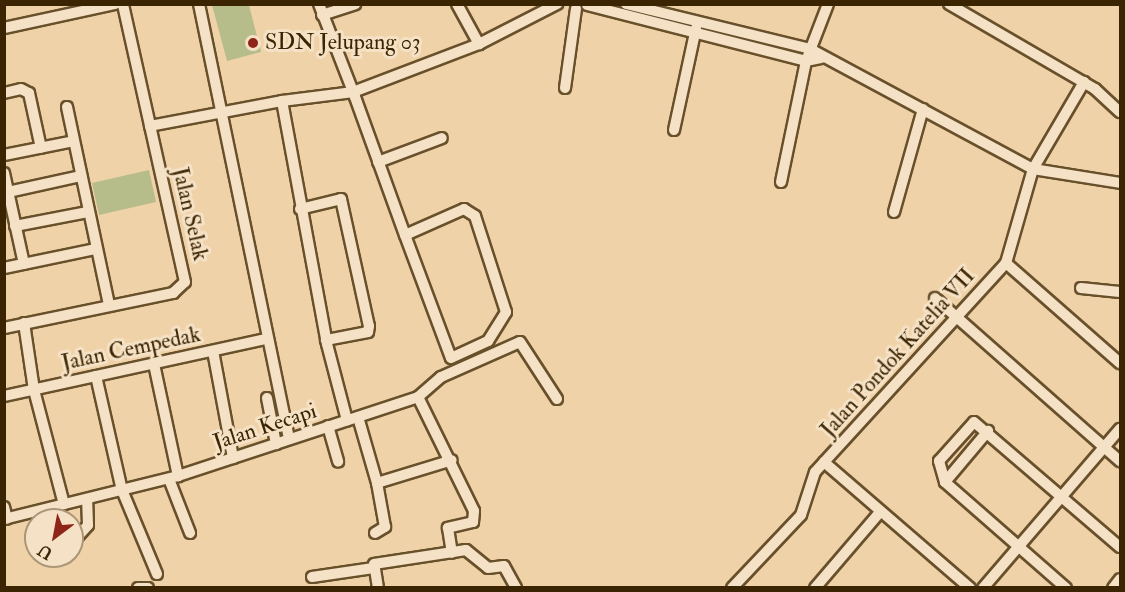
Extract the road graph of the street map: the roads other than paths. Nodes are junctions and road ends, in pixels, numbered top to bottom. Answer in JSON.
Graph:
{"nodes":[{"id":1,"x":115,"y":4,"type":"edge"},
{"id":2,"x":123,"y":4,"type":"edge"},
{"id":3,"x":199,"y":4,"type":"edge"},
{"id":4,"x":355,"y":4,"type":"edge"},
{"id":5,"x":457,"y":4,"type":"edge"},
{"id":6,"x":557,"y":4,"type":"edge"},
{"id":7,"x":626,"y":4,"type":"edge"},
{"id":8,"x":828,"y":4,"type":"edge"},
{"id":9,"x":948,"y":4,"type":"edge"},
{"id":10,"x":587,"y":5,"type":"edge"},
{"id":11,"x":571,"y":7,"type":"edge"},
{"id":12,"x":321,"y":10,"type":"edge"},
{"id":13,"x":697,"y":22,"type":"junction"},
{"id":14,"x":4,"y":28,"type":"edge"},
{"id":15,"x":695,"y":34,"type":"junction"},
{"id":16,"x":479,"y":44,"type":"junction"},
{"id":17,"x":810,"y":49,"type":"junction"},
{"id":18,"x":821,"y":58,"type":"junction"},
{"id":19,"x":806,"y":61,"type":"junction"},
{"id":20,"x":1083,"y":82,"type":"junction"},
{"id":21,"x":565,"y":88,"type":"dead end"},
{"id":22,"x":352,"y":89,"type":"junction"},
{"id":23,"x":4,"y":93,"type":"edge"},
{"id":24,"x":282,"y":101,"type":"junction"},
{"id":25,"x":67,"y":107,"type":"dead end"},
{"id":26,"x":922,"y":109,"type":"junction"},
{"id":27,"x":1120,"y":112,"type":"edge"},
{"id":28,"x":222,"y":114,"type":"junction"},
{"id":29,"x":150,"y":126,"type":"junction"},
{"id":30,"x":674,"y":130,"type":"dead end"},
{"id":31,"x":442,"y":138,"type":"dead end"},
{"id":32,"x":74,"y":141,"type":"junction"},
{"id":33,"x":41,"y":148,"type":"junction"},
{"id":34,"x":4,"y":155,"type":"edge"},
{"id":35,"x":378,"y":162,"type":"junction"},
{"id":36,"x":1033,"y":169,"type":"junction"},
{"id":37,"x":4,"y":173,"type":"edge"},
{"id":38,"x":81,"y":176,"type":"junction"},
{"id":39,"x":781,"y":182,"type":"dead end"},
{"id":40,"x":1120,"y":183,"type":"edge"},
{"id":41,"x":8,"y":192,"type":"junction"},
{"id":42,"x":300,"y":209,"type":"junction"},
{"id":43,"x":88,"y":212,"type":"junction"},
{"id":44,"x":894,"y":212,"type":"dead end"},
{"id":45,"x":15,"y":226,"type":"junction"},
{"id":46,"x":405,"y":235,"type":"junction"},
{"id":47,"x":96,"y":249,"type":"junction"},
{"id":48,"x":1006,"y":263,"type":"junction"},
{"id":49,"x":24,"y":264,"type":"junction"},
{"id":50,"x":4,"y":268,"type":"edge"},
{"id":51,"x":1080,"y":288,"type":"dead end"},
{"id":52,"x":1120,"y":292,"type":"edge"},
{"id":53,"x":935,"y":298,"type":"dead end"},
{"id":54,"x":109,"y":305,"type":"junction"},
{"id":55,"x":956,"y":317,"type":"junction"},
{"id":56,"x":24,"y":324,"type":"junction"},
{"id":57,"x":4,"y":328,"type":"edge"},
{"id":58,"x":267,"y":339,"type":"junction"},
{"id":59,"x":326,"y":340,"type":"junction"},
{"id":60,"x":213,"y":351,"type":"junction"},
{"id":61,"x":1120,"y":363,"type":"edge"},
{"id":62,"x":154,"y":364,"type":"junction"},
{"id":63,"x":96,"y":376,"type":"junction"},
{"id":64,"x":34,"y":390,"type":"junction"},
{"id":65,"x":4,"y":396,"type":"edge"},
{"id":66,"x":418,"y":397,"type":"junction"},
{"id":67,"x":267,"y":398,"type":"dead end"},
{"id":68,"x":557,"y":399,"type":"dead end"},
{"id":69,"x":358,"y":417,"type":"junction"},
{"id":70,"x":347,"y":420,"type":"junction"},
{"id":71,"x":328,"y":426,"type":"junction"},
{"id":72,"x":1120,"y":429,"type":"edge"},
{"id":73,"x":988,"y":431,"type":"junction"},
{"id":74,"x":289,"y":439,"type":"junction"},
{"id":75,"x":276,"y":444,"type":"junction"},
{"id":76,"x":1105,"y":447,"type":"junction"},
{"id":77,"x":233,"y":458,"type":"junction"},
{"id":78,"x":452,"y":460,"type":"junction"},
{"id":79,"x":1120,"y":461,"type":"edge"},
{"id":80,"x":338,"y":462,"type":"dead end"},
{"id":81,"x":824,"y":462,"type":"junction"},
{"id":82,"x":173,"y":477,"type":"junction"},
{"id":83,"x":945,"y":482,"type":"junction"},
{"id":84,"x":377,"y":483,"type":"junction"},
{"id":85,"x":122,"y":490,"type":"junction"},
{"id":86,"x":1062,"y":496,"type":"junction"},
{"id":87,"x":87,"y":499,"type":"junction"},
{"id":88,"x":64,"y":504,"type":"junction"},
{"id":89,"x":4,"y":507,"type":"edge"},
{"id":90,"x":881,"y":511,"type":"junction"},
{"id":91,"x":6,"y":519,"type":"edge"},
{"id":92,"x":84,"y":530,"type":"edge"},
{"id":93,"x":375,"y":532,"type":"dead end"},
{"id":94,"x":190,"y":533,"type":"dead end"},
{"id":95,"x":1019,"y":546,"type":"junction"},
{"id":96,"x":1120,"y":547,"type":"edge"},
{"id":97,"x":452,"y":553,"type":"junction"},
{"id":98,"x":373,"y":568,"type":"junction"},
{"id":99,"x":156,"y":574,"type":"dead end"},
{"id":100,"x":312,"y":577,"type":"dead end"},
{"id":101,"x":1120,"y":579,"type":"edge"},
{"id":102,"x":138,"y":588,"type":"edge"},
{"id":103,"x":148,"y":588,"type":"edge"},
{"id":104,"x":378,"y":588,"type":"edge"},
{"id":105,"x":516,"y":588,"type":"edge"},
{"id":106,"x":732,"y":588,"type":"edge"},
{"id":107,"x":815,"y":588,"type":"edge"},
{"id":108,"x":970,"y":588,"type":"edge"},
{"id":109,"x":983,"y":588,"type":"edge"},
{"id":110,"x":1066,"y":588,"type":"edge"},
{"id":111,"x":1113,"y":588,"type":"edge"}],
"edges":[{"from":1,"to":14,"type":"street"},
{"from":2,"to":29,"type":"street","name":"Jalan Selak"},
{"from":3,"to":28,"type":"street"},
{"from":4,"to":12,"type":"street"},
{"from":5,"to":16,"type":"street"},
{"from":6,"to":16,"type":"street"},
{"from":7,"to":13,"type":"street"},
{"from":8,"to":17,"type":"street"},
{"from":9,"to":20,"type":"street"},
{"from":10,"to":11,"type":"street"},
{"from":10,"to":15,"type":"street"},
{"from":11,"to":21,"type":"street"},
{"from":12,"to":22,"type":"street"},
{"from":13,"to":15,"type":"street"},
{"from":13,"to":17,"type":"street"},
{"from":15,"to":19,"type":"street"},
{"from":15,"to":30,"type":"street"},
{"from":16,"to":22,"type":"street"},
{"from":17,"to":18,"type":"street"},
{"from":17,"to":19,"type":"street"},
{"from":18,"to":19,"type":"street"},
{"from":18,"to":26,"type":"street"},
{"from":19,"to":39,"type":"street"},
{"from":20,"to":27,"type":"street"},
{"from":20,"to":36,"type":"street"},
{"from":22,"to":24,"type":"street"},
{"from":22,"to":35,"type":"street"},
{"from":23,"to":33,"type":"street"},
{"from":24,"to":28,"type":"street"},
{"from":24,"to":42,"type":"street"},
{"from":25,"to":32,"type":"street"},
{"from":26,"to":36,"type":"street"},
{"from":26,"to":44,"type":"street"},
{"from":28,"to":29,"type":"street"},
{"from":28,"to":58,"type":"street"},
{"from":29,"to":54,"type":"street","name":"Jalan Selak"},
{"from":31,"to":35,"type":"street"},
{"from":32,"to":33,"type":"street"},
{"from":32,"to":38,"type":"street"},
{"from":33,"to":34,"type":"street"},
{"from":35,"to":46,"type":"street"},
{"from":36,"to":40,"type":"street"},
{"from":36,"to":48,"type":"street"},
{"from":37,"to":41,"type":"street"},
{"from":38,"to":41,"type":"street"},
{"from":38,"to":43,"type":"street"},
{"from":41,"to":45,"type":"street"},
{"from":42,"to":59,"type":"street"},
{"from":42,"to":59,"type":"street"},
{"from":43,"to":45,"type":"street"},
{"from":43,"to":47,"type":"street"},
{"from":45,"to":49,"type":"street"},
{"from":46,"to":46,"type":"street"},
{"from":47,"to":49,"type":"street"},
{"from":47,"to":54,"type":"street"},
{"from":48,"to":55,"type":"street","name":"Jalan Pondok Katelia VII"},
{"from":48,"to":61,"type":"street","name":"Jalan Pondok Katelia VII"},
{"from":49,"to":50,"type":"street"},
{"from":51,"to":52,"type":"street"},
{"from":53,"to":55,"type":"street"},
{"from":54,"to":56,"type":"street","name":"Jalan Selak"},
{"from":55,"to":76,"type":"street"},
{"from":55,"to":81,"type":"street","name":"Jalan Pondok Katelia VII"},
{"from":56,"to":57,"type":"street","name":"Jalan Selak"},
{"from":56,"to":64,"type":"street"},
{"from":58,"to":60,"type":"street","name":"Jalan Cempedak"},
{"from":58,"to":74,"type":"street"},
{"from":59,"to":70,"type":"street"},
{"from":60,"to":62,"type":"street","name":"Jalan Cempedak"},
{"from":60,"to":77,"type":"street"},
{"from":62,"to":63,"type":"street","name":"Jalan Cempedak"},
{"from":62,"to":82,"type":"street"},
{"from":63,"to":64,"type":"street","name":"Jalan Cempedak"},
{"from":63,"to":85,"type":"street"},
{"from":64,"to":65,"type":"street","name":"Jalan Cempedak"},
{"from":64,"to":88,"type":"street"},
{"from":66,"to":68,"type":"street","name":"Jalan Kecapi"},
{"from":66,"to":69,"type":"street","name":"Jalan Kecapi"},
{"from":66,"to":78,"type":"street"},
{"from":67,"to":75,"type":"street"},
{"from":69,"to":70,"type":"street","name":"Jalan Kecapi"},
{"from":69,"to":84,"type":"street"},
{"from":70,"to":71,"type":"street","name":"Jalan Kecapi"},
{"from":71,"to":74,"type":"street","name":"Jalan Kecapi"},
{"from":71,"to":80,"type":"street"},
{"from":72,"to":76,"type":"street"},
{"from":73,"to":83,"type":"street"},
{"from":73,"to":83,"type":"street"},
{"from":73,"to":86,"type":"street"},
{"from":74,"to":75,"type":"street","name":"Jalan Kecapi"},
{"from":75,"to":77,"type":"street","name":"Jalan Kecapi"},
{"from":76,"to":79,"type":"street"},
{"from":76,"to":86,"type":"street"},
{"from":77,"to":82,"type":"street","name":"Jalan Kecapi"},
{"from":78,"to":84,"type":"street"},
{"from":78,"to":97,"type":"street"},
{"from":81,"to":90,"type":"street"},
{"from":81,"to":106,"type":"street","name":"Jalan Pondok Katelia VII"},
{"from":82,"to":85,"type":"street","name":"Jalan Kecapi"},
{"from":82,"to":94,"type":"street"},
{"from":83,"to":95,"type":"street"},
{"from":84,"to":93,"type":"street"},
{"from":85,"to":87,"type":"street","name":"Jalan Kecapi"},
{"from":85,"to":99,"type":"street"},
{"from":86,"to":95,"type":"street"},
{"from":86,"to":96,"type":"street"},
{"from":87,"to":88,"type":"street","name":"Jalan Kecapi"},
{"from":87,"to":92,"type":"street"},
{"from":88,"to":91,"type":"street","name":"Jalan Kecapi"},
{"from":89,"to":91,"type":"street"},
{"from":90,"to":107,"type":"street"},
{"from":90,"to":108,"type":"street"},
{"from":95,"to":109,"type":"street"},
{"from":95,"to":110,"type":"street"},
{"from":97,"to":98,"type":"street"},
{"from":97,"to":105,"type":"street"},
{"from":98,"to":100,"type":"street"},
{"from":98,"to":104,"type":"street"},
{"from":101,"to":111,"type":"street"},
{"from":102,"to":103,"type":"street"}]}
